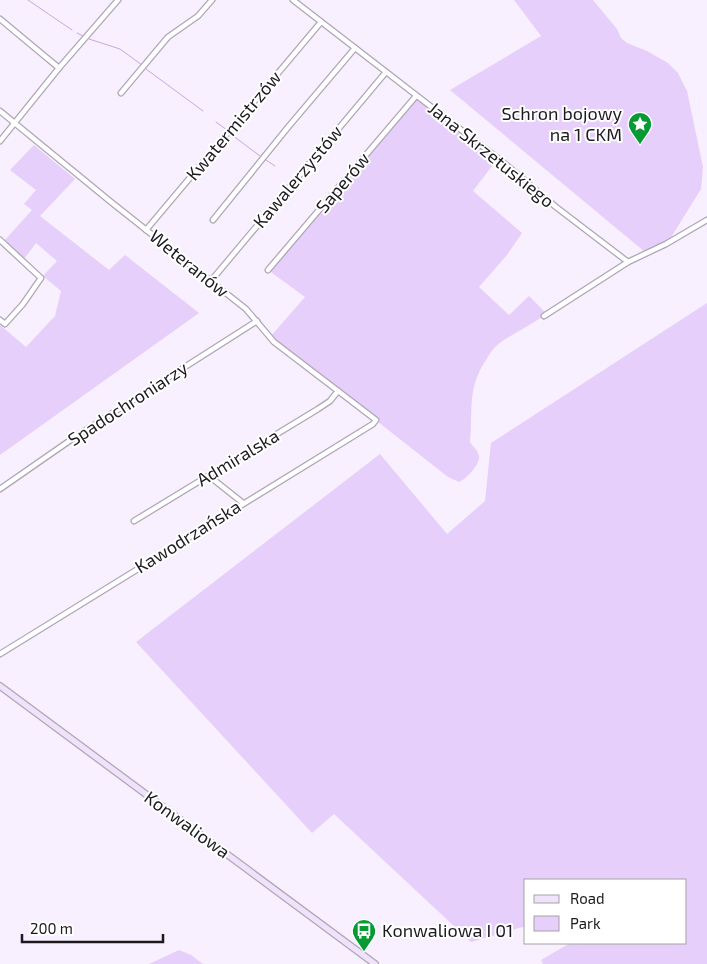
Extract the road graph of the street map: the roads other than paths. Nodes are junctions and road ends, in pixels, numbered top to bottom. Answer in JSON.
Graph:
{"nodes":[{"id":1,"x":117,"y":0,"type":"edge"},
{"id":2,"x":212,"y":0,"type":"edge"},
{"id":3,"x":293,"y":0,"type":"edge"},
{"id":4,"x":0,"y":19,"type":"edge"},
{"id":5,"x":321,"y":22,"type":"junction"},
{"id":6,"x":355,"y":48,"type":"junction"},
{"id":7,"x":59,"y":68,"type":"junction"},
{"id":8,"x":386,"y":72,"type":"junction"},
{"id":9,"x":121,"y":94,"type":"dead end"},
{"id":10,"x":416,"y":96,"type":"junction"},
{"id":11,"x":0,"y":111,"type":"edge"},
{"id":12,"x":14,"y":124,"type":"junction"},
{"id":13,"x":0,"y":141,"type":"edge"},
{"id":14,"x":213,"y":220,"type":"dead end"},
{"id":15,"x":707,"y":220,"type":"edge"},
{"id":16,"x":146,"y":230,"type":"junction"},
{"id":17,"x":0,"y":240,"type":"edge"},
{"id":18,"x":628,"y":262,"type":"junction"},
{"id":19,"x":268,"y":270,"type":"dead end"},
{"id":20,"x":210,"y":282,"type":"junction"},
{"id":21,"x":544,"y":316,"type":"dead end"},
{"id":22,"x":0,"y":320,"type":"edge"},
{"id":23,"x":257,"y":321,"type":"junction"},
{"id":24,"x":338,"y":391,"type":"junction"},
{"id":25,"x":376,"y":420,"type":"joint"},
{"id":26,"x":209,"y":476,"type":"junction"},
{"id":27,"x":0,"y":489,"type":"edge"},
{"id":28,"x":243,"y":503,"type":"junction"},
{"id":29,"x":134,"y":522,"type":"dead end"},
{"id":30,"x":0,"y":654,"type":"edge"},
{"id":31,"x":0,"y":686,"type":"edge"},
{"id":32,"x":375,"y":964,"type":"edge"}],
"edges":[{"from":1,"to":7,"type":"street"},
{"from":2,"to":9,"type":"street"},
{"from":3,"to":5,"type":"street","name":"Jana Skrzetuskiego"},
{"from":4,"to":7,"type":"street"},
{"from":5,"to":6,"type":"street","name":"Jana Skrzetuskiego"},
{"from":5,"to":16,"type":"street","name":"Kwatermistrzów"},
{"from":6,"to":8,"type":"street","name":"Jana Skrzetuskiego"},
{"from":6,"to":14,"type":"street"},
{"from":7,"to":12,"type":"street"},
{"from":8,"to":10,"type":"street","name":"Jana Skrzetuskiego"},
{"from":8,"to":20,"type":"street","name":"Kawalerzystów"},
{"from":10,"to":18,"type":"street","name":"Jana Skrzetuskiego"},
{"from":10,"to":19,"type":"street","name":"Saperów"},
{"from":11,"to":12,"type":"street","name":"Weteranów"},
{"from":12,"to":13,"type":"street"},
{"from":12,"to":16,"type":"street","name":"Weteranów"},
{"from":15,"to":18,"type":"street"},
{"from":16,"to":20,"type":"street","name":"Weteranów"},
{"from":17,"to":22,"type":"street"},
{"from":18,"to":21,"type":"street"},
{"from":20,"to":23,"type":"street","name":"Weteranów"},
{"from":23,"to":24,"type":"street","name":"Weteranów"},
{"from":23,"to":27,"type":"street","name":"Spadochroniarzy"},
{"from":24,"to":25,"type":"street","name":"Weteranów"},
{"from":24,"to":26,"type":"street","name":"Admiralska"},
{"from":25,"to":28,"type":"street","name":"Kawodrzańska"},
{"from":26,"to":28,"type":"street"},
{"from":26,"to":29,"type":"street","name":"Admiralska"},
{"from":28,"to":30,"type":"street","name":"Kawodrzańska"},
{"from":31,"to":32,"type":"street","name":"Konwaliowa"}]}
